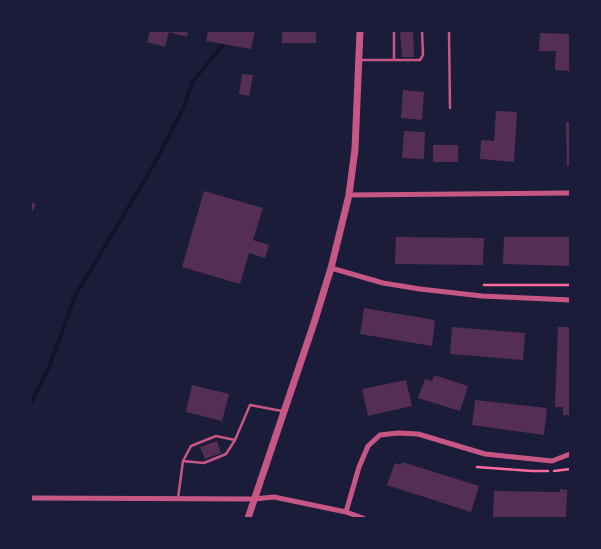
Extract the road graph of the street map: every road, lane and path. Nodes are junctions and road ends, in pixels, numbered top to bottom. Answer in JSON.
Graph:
{"nodes":[{"id":1,"x":360,"y":31,"type":"edge"},
{"id":2,"x":394,"y":31,"type":"edge"},
{"id":3,"x":422,"y":31,"type":"edge"},
{"id":4,"x":449,"y":31,"type":"edge"},
{"id":5,"x":360,"y":60,"type":"junction"},
{"id":6,"x":394,"y":60,"type":"junction"},
{"id":7,"x":450,"y":108,"type":"dead end"},
{"id":8,"x":570,"y":192,"type":"edge"},
{"id":9,"x":349,"y":196,"type":"junction"},
{"id":10,"x":331,"y":268,"type":"junction"},
{"id":11,"x":484,"y":285,"type":"dead end"},
{"id":12,"x":570,"y":285,"type":"edge"},
{"id":13,"x":570,"y":300,"type":"edge"},
{"id":14,"x":283,"y":412,"type":"junction"},
{"id":15,"x":235,"y":440,"type":"junction"},
{"id":16,"x":570,"y":454,"type":"edge"},
{"id":17,"x":182,"y":461,"type":"junction"},
{"id":18,"x":478,"y":467,"type":"dead end"},
{"id":19,"x":570,"y":469,"type":"edge"},
{"id":20,"x":31,"y":498,"type":"edge"},
{"id":21,"x":178,"y":498,"type":"junction"},
{"id":22,"x":254,"y":499,"type":"junction"},
{"id":23,"x":346,"y":512,"type":"junction"},
{"id":24,"x":248,"y":518,"type":"edge"},
{"id":25,"x":363,"y":518,"type":"edge"}],
"edges":[{"from":1,"to":5,"type":"street"},
{"from":2,"to":6,"type":"lane"},
{"from":3,"to":6,"type":"lane"},
{"from":4,"to":7,"type":"lane"},
{"from":5,"to":6,"type":"lane"},
{"from":5,"to":9,"type":"street"},
{"from":8,"to":9,"type":"street"},
{"from":9,"to":10,"type":"street"},
{"from":10,"to":13,"type":"street"},
{"from":10,"to":14,"type":"street"},
{"from":11,"to":12,"type":"path"},
{"from":14,"to":15,"type":"lane"},
{"from":14,"to":22,"type":"street"},
{"from":15,"to":17,"type":"lane"},
{"from":15,"to":17,"type":"lane"},
{"from":16,"to":23,"type":"street"},
{"from":17,"to":21,"type":"lane"},
{"from":18,"to":19,"type":"path"},
{"from":20,"to":21,"type":"street"},
{"from":21,"to":22,"type":"street"},
{"from":22,"to":23,"type":"street"},
{"from":22,"to":24,"type":"street"},
{"from":23,"to":25,"type":"street"}]}
